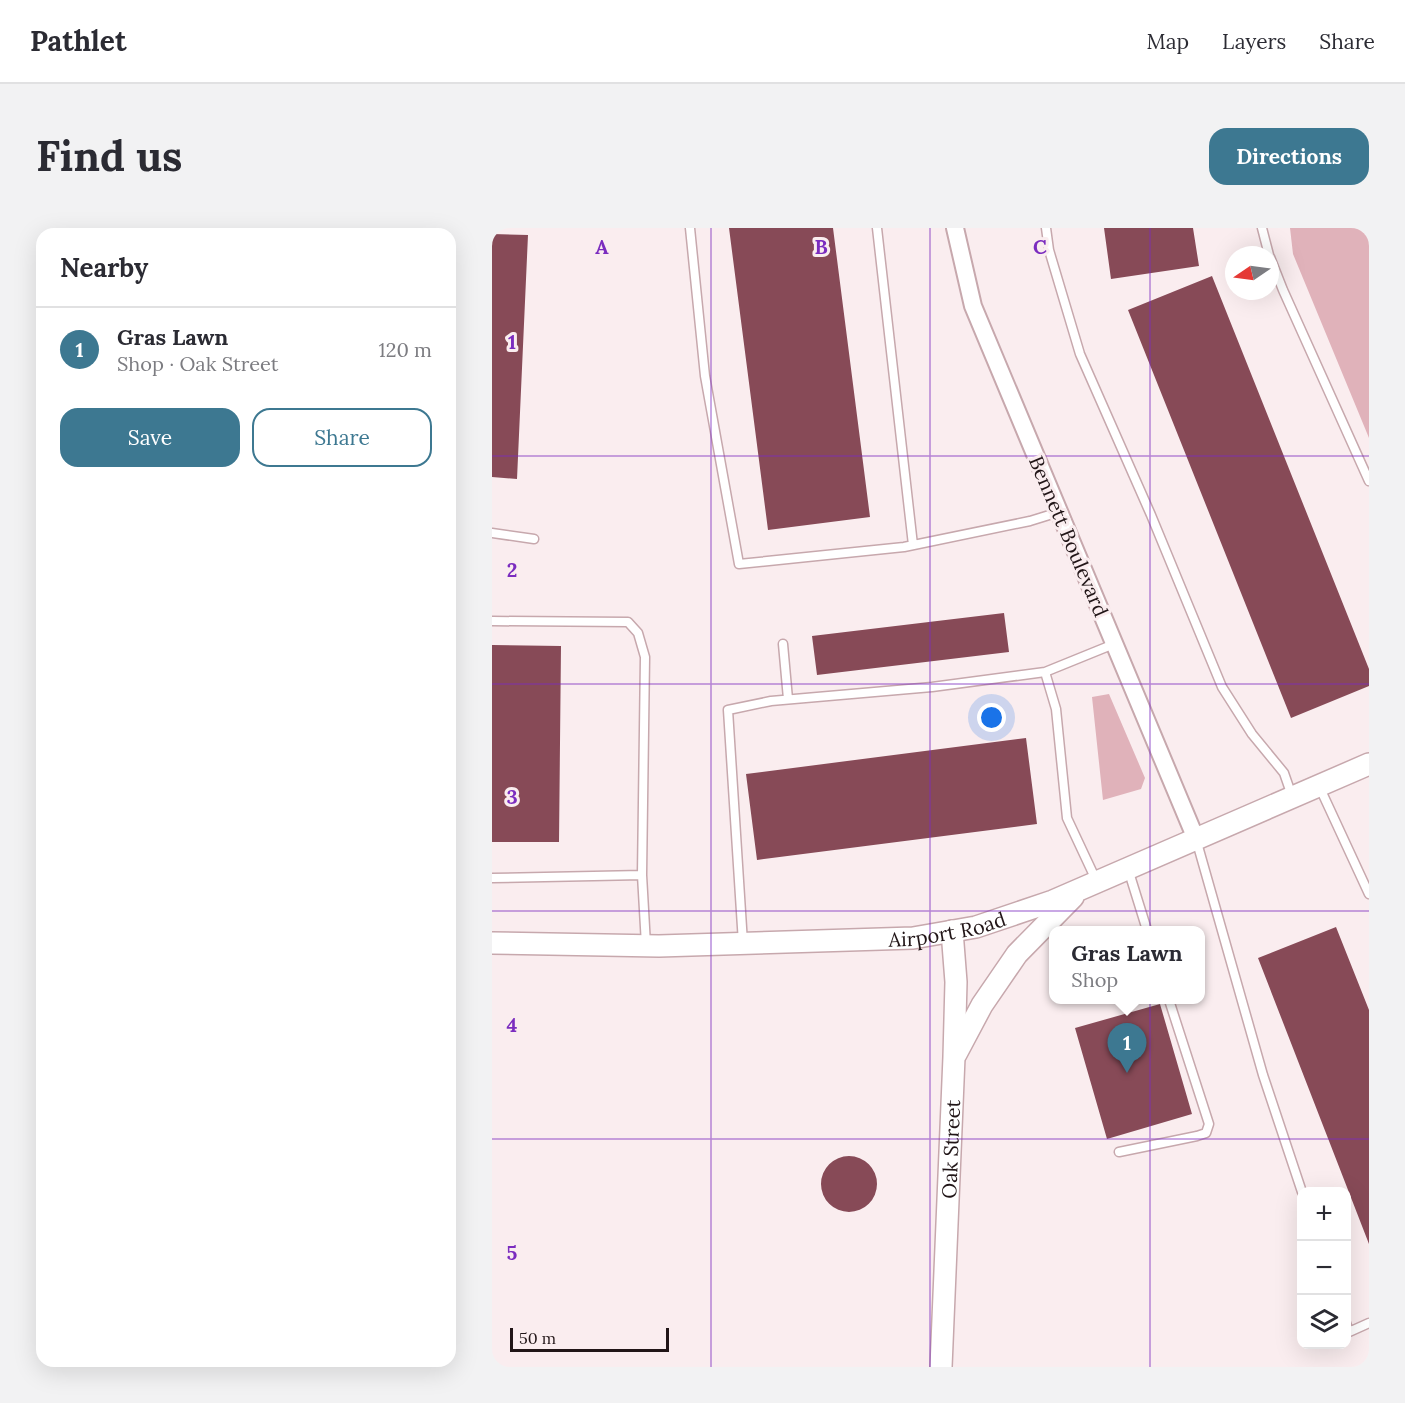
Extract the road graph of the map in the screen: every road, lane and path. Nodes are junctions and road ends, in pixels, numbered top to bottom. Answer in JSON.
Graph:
{"nodes":[{"id":1,"x":690,"y":228,"type":"edge"},
{"id":2,"x":877,"y":228,"type":"edge"},
{"id":3,"x":955,"y":228,"type":"edge"},
{"id":4,"x":1046,"y":228,"type":"edge"},
{"id":5,"x":1262,"y":228,"type":"edge"},
{"id":6,"x":1267,"y":246,"type":"edge"},
{"id":7,"x":1279,"y":280,"type":"edge"},
{"id":8,"x":1369,"y":481,"type":"edge"},
{"id":9,"x":1059,"y":512,"type":"junction"},
{"id":10,"x":492,"y":533,"type":"edge"},
{"id":11,"x":534,"y":539,"type":"dead end"},
{"id":12,"x":913,"y":545,"type":"junction"},
{"id":13,"x":492,"y":621,"type":"edge"},
{"id":14,"x":783,"y":644,"type":"dead end"},
{"id":15,"x":1114,"y":644,"type":"junction"},
{"id":16,"x":1045,"y":672,"type":"junction"},
{"id":17,"x":788,"y":699,"type":"junction"},
{"id":18,"x":1369,"y":764,"type":"edge"},
{"id":19,"x":1319,"y":786,"type":"junction"},
{"id":20,"x":1293,"y":797,"type":"junction"},
{"id":21,"x":1196,"y":839,"type":"junction"},
{"id":22,"x":1128,"y":869,"type":"junction"},
{"id":23,"x":642,"y":874,"type":"junction"},
{"id":24,"x":492,"y":878,"type":"edge"},
{"id":25,"x":1088,"y":886,"type":"junction"},
{"id":26,"x":1368,"y":891,"type":"edge"},
{"id":27,"x":1147,"y":926,"type":"edge"},
{"id":28,"x":952,"y":931,"type":"junction"},
{"id":29,"x":492,"y":943,"type":"edge"},
{"id":30,"x":742,"y":943,"type":"junction"},
{"id":31,"x":646,"y":945,"type":"junction"},
{"id":32,"x":1171,"y":1004,"type":"edge"},
{"id":33,"x":954,"y":1057,"type":"junction"},
{"id":34,"x":1119,"y":1152,"type":"dead end"},
{"id":35,"x":1301,"y":1187,"type":"edge"},
{"id":36,"x":1369,"y":1323,"type":"edge"},
{"id":37,"x":1351,"y":1331,"type":"edge"},
{"id":38,"x":941,"y":1367,"type":"edge"}],
"edges":[{"from":1,"to":12,"type":"lane"},
{"from":2,"to":12,"type":"lane"},
{"from":3,"to":9,"type":"street","name":"Bennett Boulevard"},
{"from":4,"to":20,"type":"lane"},
{"from":5,"to":6,"type":"lane"},
{"from":7,"to":8,"type":"lane"},
{"from":9,"to":12,"type":"lane"},
{"from":9,"to":15,"type":"street","name":"Bennett Boulevard"},
{"from":10,"to":11,"type":"lane"},
{"from":13,"to":23,"type":"lane"},
{"from":14,"to":17,"type":"lane"},
{"from":15,"to":16,"type":"lane"},
{"from":15,"to":21,"type":"street","name":"Bennett Boulevard"},
{"from":16,"to":17,"type":"lane"},
{"from":16,"to":25,"type":"lane"},
{"from":17,"to":30,"type":"lane"},
{"from":18,"to":19,"type":"street","name":"Airport Road"},
{"from":19,"to":20,"type":"street","name":"Airport Road"},
{"from":19,"to":26,"type":"lane"},
{"from":20,"to":21,"type":"street","name":"Airport Road"},
{"from":21,"to":22,"type":"street","name":"Airport Road"},
{"from":21,"to":35,"type":"lane"},
{"from":22,"to":25,"type":"street","name":"Airport Road"},
{"from":22,"to":27,"type":"lane"},
{"from":23,"to":24,"type":"lane"},
{"from":23,"to":31,"type":"lane"},
{"from":25,"to":28,"type":"street","name":"Airport Road"},
{"from":25,"to":33,"type":"street"},
{"from":28,"to":30,"type":"street","name":"Airport Road"},
{"from":28,"to":33,"type":"street","name":"Oak Street"},
{"from":29,"to":31,"type":"street","name":"Airport Road"},
{"from":30,"to":31,"type":"street","name":"Airport Road"},
{"from":32,"to":34,"type":"lane"},
{"from":33,"to":38,"type":"street","name":"Oak Street"},
{"from":36,"to":37,"type":"lane"}]}
